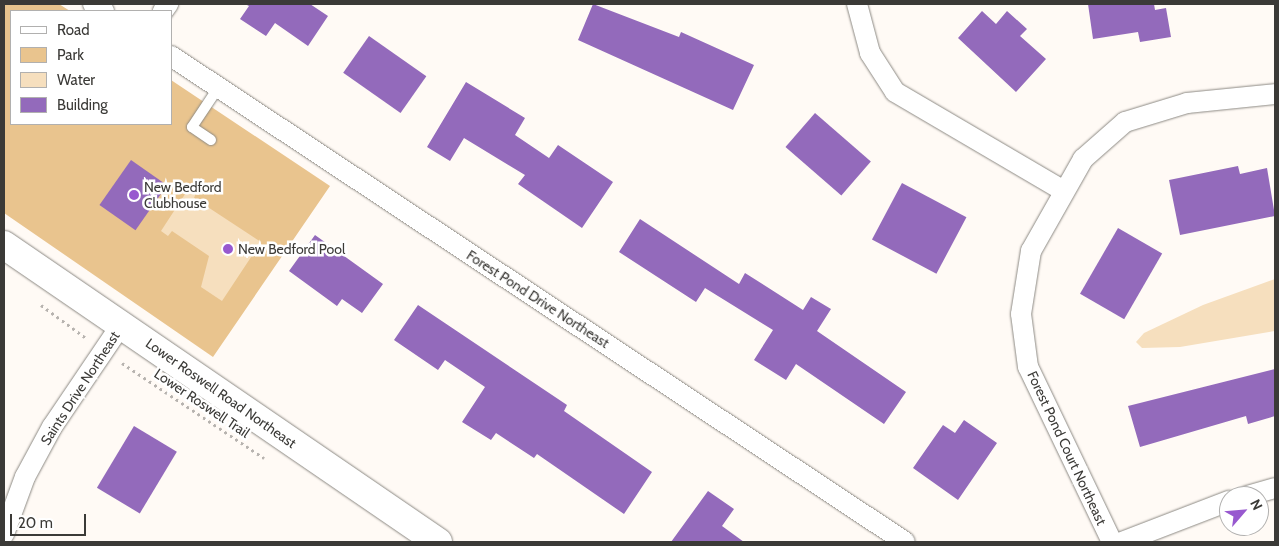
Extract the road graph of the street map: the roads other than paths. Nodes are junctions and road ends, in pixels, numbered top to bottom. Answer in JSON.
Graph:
{"nodes":[{"id":1,"x":857,"y":4,"type":"edge"},
{"id":2,"x":172,"y":57,"type":"edge"},
{"id":3,"x":218,"y":88,"type":"junction"},
{"id":4,"x":1275,"y":94,"type":"edge"},
{"id":5,"x":211,"y":140,"type":"dead end"},
{"id":6,"x":1062,"y":190,"type":"junction"},
{"id":7,"x":4,"y":245,"type":"edge"},
{"id":8,"x":121,"y":324,"type":"junction"},
{"id":9,"x":1219,"y":505,"type":"edge"},
{"id":10,"x":4,"y":534,"type":"edge"},
{"id":11,"x":438,"y":542,"type":"edge"},
{"id":12,"x":905,"y":542,"type":"edge"},
{"id":13,"x":1112,"y":542,"type":"edge"},
{"id":14,"x":1122,"y":542,"type":"edge"}],
"edges":[{"from":1,"to":6,"type":"street"},
{"from":2,"to":3,"type":"street","name":"Forest Pond Drive Northeast"},
{"from":3,"to":5,"type":"lane"},
{"from":3,"to":12,"type":"street","name":"Forest Pond Drive Northeast"},
{"from":4,"to":6,"type":"street","name":"Forest Pond Court Northeast"},
{"from":6,"to":13,"type":"street","name":"Forest Pond Court Northeast"},
{"from":7,"to":8,"type":"street","name":"Lower Roswell Road Northeast"},
{"from":8,"to":10,"type":"street","name":"Saints Drive Northeast"},
{"from":8,"to":11,"type":"street","name":"Lower Roswell Road Northeast"},
{"from":9,"to":14,"type":"street"}]}
